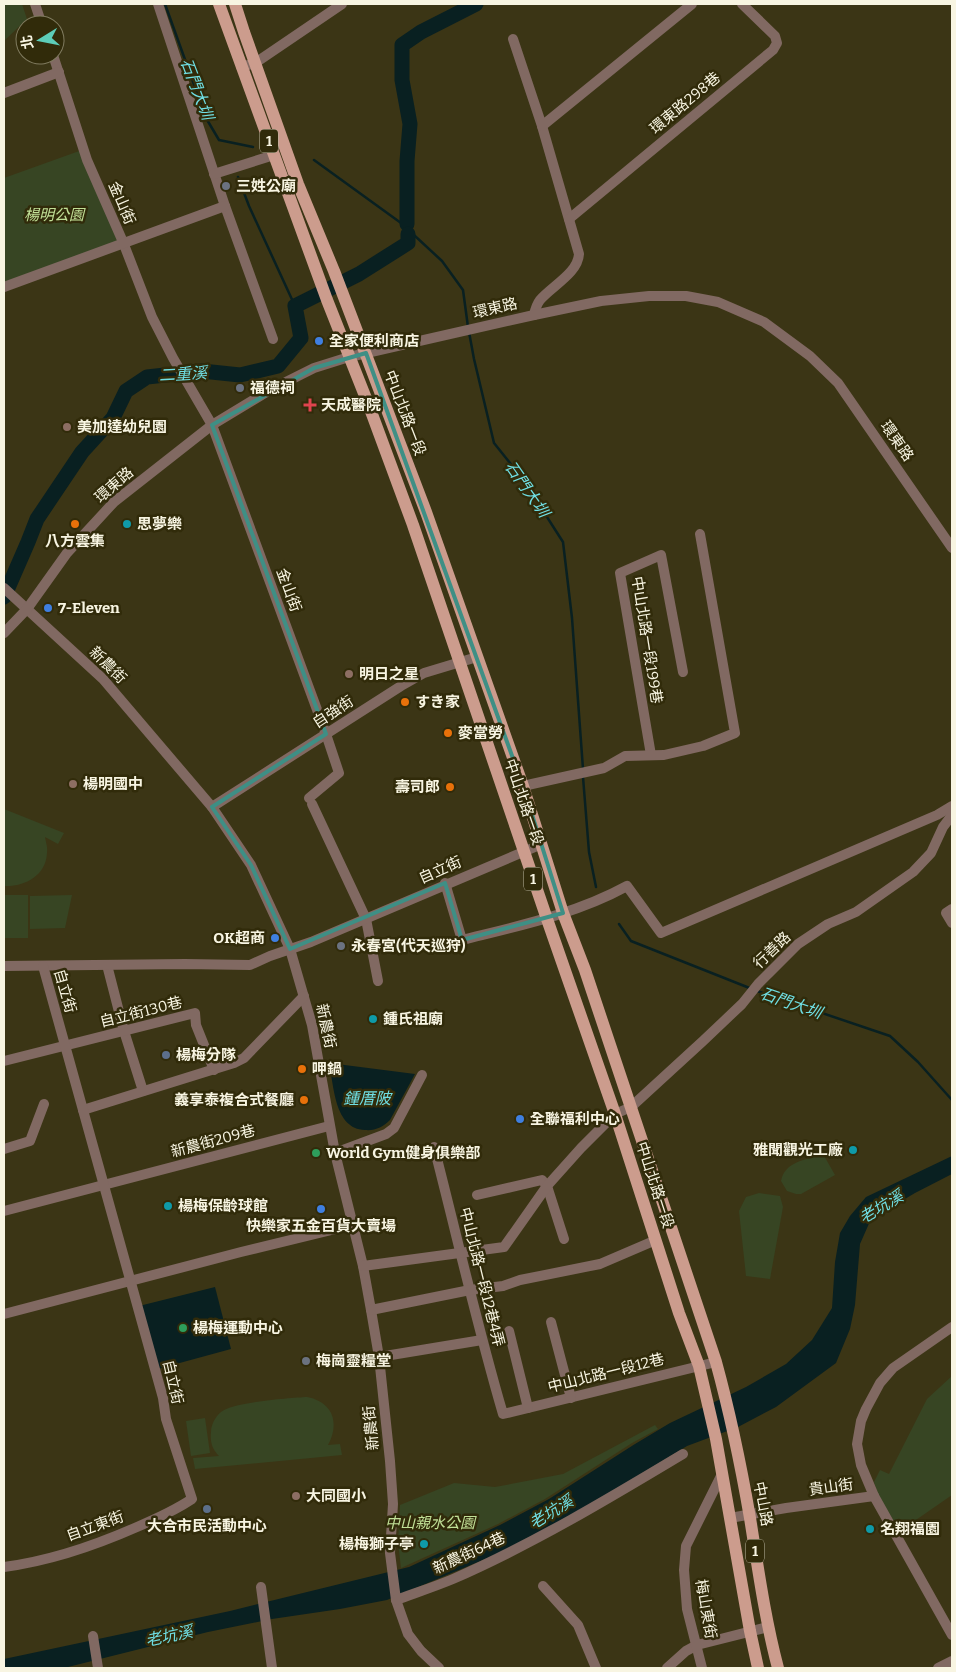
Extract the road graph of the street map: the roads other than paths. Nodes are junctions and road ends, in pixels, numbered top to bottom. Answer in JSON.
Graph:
{"nodes":[{"id":1,"x":158,"y":4,"type":"edge"},
{"id":2,"x":219,"y":4,"type":"edge"},
{"id":3,"x":235,"y":4,"type":"edge"},
{"id":4,"x":342,"y":4,"type":"edge"},
{"id":5,"x":692,"y":4,"type":"edge"},
{"id":6,"x":742,"y":4,"type":"edge"},
{"id":7,"x":513,"y":39,"type":"dead end"},
{"id":8,"x":255,"y":63,"type":"junction"},
{"id":9,"x":56,"y":65,"type":"edge"},
{"id":10,"x":241,"y":67,"type":"junction"},
{"id":11,"x":58,"y":72,"type":"junction"},
{"id":12,"x":4,"y":93,"type":"edge"},
{"id":13,"x":542,"y":126,"type":"junction"},
{"id":14,"x":274,"y":155,"type":"junction"},
{"id":15,"x":214,"y":174,"type":"junction"},
{"id":16,"x":225,"y":206,"type":"junction"},
{"id":17,"x":570,"y":219,"type":"junction"},
{"id":18,"x":123,"y":242,"type":"junction"},
{"id":19,"x":4,"y":287,"type":"edge"},
{"id":20,"x":534,"y":315,"type":"junction"},
{"id":21,"x":272,"y":339,"type":"dead end"},
{"id":22,"x":366,"y":353,"type":"junction"},
{"id":23,"x":349,"y":357,"type":"junction"},
{"id":24,"x":212,"y":425,"type":"junction"},
{"id":25,"x":700,"y":534,"type":"dead end"},
{"id":26,"x":952,"y":548,"type":"edge"},
{"id":27,"x":4,"y":588,"type":"edge"},
{"id":28,"x":27,"y":608,"type":"junction"},
{"id":29,"x":4,"y":634,"type":"edge"},
{"id":30,"x":477,"y":657,"type":"junction"},
{"id":31,"x":460,"y":662,"type":"junction"},
{"id":32,"x":683,"y":672,"type":"dead end"},
{"id":33,"x":326,"y":734,"type":"junction"},
{"id":34,"x":651,"y":755,"type":"junction"},
{"id":35,"x":523,"y":786,"type":"junction"},
{"id":36,"x":952,"y":806,"type":"edge"},
{"id":37,"x":212,"y":807,"type":"junction"},
{"id":38,"x":952,"y":815,"type":"edge"},
{"id":39,"x":542,"y":844,"type":"junction"},
{"id":40,"x":524,"y":851,"type":"junction"},
{"id":41,"x":445,"y":883,"type":"junction"},
{"id":42,"x":952,"y":909,"type":"edge"},
{"id":43,"x":563,"y":912,"type":"junction"},
{"id":44,"x":366,"y":919,"type":"junction"},
{"id":45,"x":547,"y":919,"type":"junction"},
{"id":46,"x":952,"y":923,"type":"edge"},
{"id":47,"x":290,"y":950,"type":"junction"},
{"id":48,"x":107,"y":965,"type":"junction"},
{"id":49,"x":4,"y":966,"type":"edge"},
{"id":50,"x":43,"y":966,"type":"junction"},
{"id":51,"x":378,"y":981,"type":"dead end"},
{"id":52,"x":304,"y":996,"type":"junction"},
{"id":53,"x":124,"y":1031,"type":"junction"},
{"id":54,"x":65,"y":1047,"type":"junction"},
{"id":55,"x":4,"y":1061,"type":"edge"},
{"id":56,"x":214,"y":1070,"type":"junction"},
{"id":57,"x":422,"y":1075,"type":"dead end"},
{"id":58,"x":143,"y":1092,"type":"junction"},
{"id":59,"x":44,"y":1104,"type":"dead end"},
{"id":60,"x":631,"y":1107,"type":"junction"},
{"id":61,"x":83,"y":1110,"type":"junction"},
{"id":62,"x":615,"y":1114,"type":"junction"},
{"id":63,"x":329,"y":1126,"type":"junction"},
{"id":64,"x":434,"y":1147,"type":"dead end"},
{"id":65,"x":4,"y":1149,"type":"edge"},
{"id":66,"x":335,"y":1153,"type":"junction"},
{"id":67,"x":104,"y":1186,"type":"junction"},
{"id":68,"x":547,"y":1186,"type":"junction"},
{"id":69,"x":477,"y":1195,"type":"dead end"},
{"id":70,"x":4,"y":1211,"type":"edge"},
{"id":71,"x":352,"y":1225,"type":"junction"},
{"id":72,"x":564,"y":1239,"type":"dead end"},
{"id":73,"x":656,"y":1240,"type":"junction"},
{"id":74,"x":462,"y":1254,"type":"junction"},
{"id":75,"x":363,"y":1266,"type":"junction"},
{"id":76,"x":131,"y":1281,"type":"junction"},
{"id":77,"x":470,"y":1290,"type":"junction"},
{"id":78,"x":371,"y":1310,"type":"junction"},
{"id":79,"x":4,"y":1314,"type":"edge"},
{"id":80,"x":551,"y":1322,"type":"dead end"},
{"id":81,"x":952,"y":1327,"type":"edge"},
{"id":82,"x":509,"y":1331,"type":"dead end"},
{"id":83,"x":482,"y":1340,"type":"junction"},
{"id":84,"x":379,"y":1357,"type":"junction"},
{"id":85,"x":716,"y":1362,"type":"junction"},
{"id":86,"x":700,"y":1366,"type":"junction"},
{"id":87,"x":571,"y":1398,"type":"junction"},
{"id":88,"x":528,"y":1408,"type":"junction"},
{"id":89,"x":503,"y":1414,"type":"joint"},
{"id":90,"x":733,"y":1434,"type":"joint"},
{"id":91,"x":683,"y":1454,"type":"dead end"},
{"id":92,"x":722,"y":1474,"type":"junction"},
{"id":93,"x":874,"y":1496,"type":"junction"},
{"id":94,"x":192,"y":1500,"type":"joint"},
{"id":95,"x":749,"y":1515,"type":"junction"},
{"id":96,"x":730,"y":1518,"type":"junction"},
{"id":97,"x":4,"y":1567,"type":"edge"},
{"id":98,"x":543,"y":1586,"type":"dead end"},
{"id":99,"x":261,"y":1587,"type":"dead end"},
{"id":100,"x":396,"y":1600,"type":"junction"},
{"id":101,"x":768,"y":1627,"type":"junction"},
{"id":102,"x":750,"y":1632,"type":"junction"},
{"id":103,"x":952,"y":1634,"type":"edge"},
{"id":104,"x":93,"y":1638,"type":"dead end"},
{"id":105,"x":697,"y":1645,"type":"junction"},
{"id":106,"x":952,"y":1661,"type":"edge"},
{"id":107,"x":97,"y":1666,"type":"edge"},
{"id":108,"x":272,"y":1668,"type":"edge"},
{"id":109,"x":439,"y":1668,"type":"edge"},
{"id":110,"x":596,"y":1668,"type":"edge"},
{"id":111,"x":667,"y":1668,"type":"edge"},
{"id":112,"x":702,"y":1668,"type":"edge"},
{"id":113,"x":758,"y":1668,"type":"edge"},
{"id":114,"x":778,"y":1668,"type":"edge"},
{"id":115,"x":938,"y":1668,"type":"edge"}],
"edges":[{"from":1,"to":15,"type":"street"},
{"from":2,"to":10,"type":"main road","number":"1"},
{"from":3,"to":8,"type":"main road","number":"1"},
{"from":4,"to":8,"type":"street"},
{"from":5,"to":13,"type":"street"},
{"from":6,"to":17,"type":"street","name":"環東路298巷"},
{"from":7,"to":13,"type":"street"},
{"from":8,"to":10,"type":"street"},
{"from":8,"to":22,"type":"main road","name":"中山北路一段","number":"1"},
{"from":9,"to":11,"type":"street","name":"金山街"},
{"from":10,"to":14,"type":"main road","number":"1"},
{"from":11,"to":12,"type":"street"},
{"from":11,"to":18,"type":"street","name":"金山街"},
{"from":13,"to":17,"type":"street"},
{"from":14,"to":15,"type":"street"},
{"from":14,"to":23,"type":"main road","name":"中山北路一段","number":"1"},
{"from":15,"to":16,"type":"street"},
{"from":16,"to":18,"type":"street"},
{"from":16,"to":21,"type":"street"},
{"from":17,"to":20,"type":"street"},
{"from":18,"to":19,"type":"street"},
{"from":18,"to":24,"type":"street","name":"金山街"},
{"from":20,"to":22,"type":"street","name":"環東路"},
{"from":20,"to":26,"type":"street","name":"環東路"},
{"from":22,"to":23,"type":"street","name":"環東路"},
{"from":22,"to":30,"type":"main road","name":"中山北路一段","number":"1"},
{"from":23,"to":24,"type":"street","name":"環東路"},
{"from":23,"to":31,"type":"main road","name":"中山北路一段","number":"1"},
{"from":24,"to":28,"type":"street","name":"環東路"},
{"from":24,"to":33,"type":"street","name":"金山街"},
{"from":25,"to":34,"type":"street"},
{"from":27,"to":28,"type":"street","name":"新農街"},
{"from":28,"to":29,"type":"street","name":"環東路"},
{"from":28,"to":37,"type":"street","name":"新農街"},
{"from":30,"to":31,"type":"street","name":"自強街"},
{"from":30,"to":35,"type":"main road","name":"中山北路一段","number":"1"},
{"from":31,"to":33,"type":"street","name":"自強街"},
{"from":31,"to":40,"type":"main road","name":"中山北路一段","number":"1"},
{"from":32,"to":34,"type":"street","name":"中山北路一段199巷"},
{"from":33,"to":37,"type":"street","name":"自強街"},
{"from":33,"to":44,"type":"street","name":"金山街"},
{"from":34,"to":35,"type":"street"},
{"from":35,"to":39,"type":"main road","name":"中山北路一段","number":"1"},
{"from":36,"to":43,"type":"street"},
{"from":37,"to":47,"type":"street","name":"新農街"},
{"from":38,"to":60,"type":"street","name":"行善路"},
{"from":39,"to":40,"type":"street","name":"自立街"},
{"from":39,"to":43,"type":"main road","name":"中山北路一段","number":"1"},
{"from":40,"to":41,"type":"street","name":"自立街"},
{"from":40,"to":45,"type":"main road","name":"中山北路一段","number":"1"},
{"from":41,"to":44,"type":"street","name":"自立街"},
{"from":41,"to":45,"type":"street"},
{"from":42,"to":46,"type":"street"},
{"from":43,"to":45,"type":"street"},
{"from":43,"to":60,"type":"main road","name":"中山北路一段","number":"1"},
{"from":44,"to":47,"type":"street","name":"自立街"},
{"from":44,"to":51,"type":"street"},
{"from":45,"to":62,"type":"main road","name":"中山北路一段","number":"1"},
{"from":47,"to":48,"type":"street","name":"自立街"},
{"from":47,"to":52,"type":"street","name":"新農街"},
{"from":48,"to":50,"type":"street","name":"自立街"},
{"from":48,"to":53,"type":"street"},
{"from":49,"to":50,"type":"street"},
{"from":50,"to":54,"type":"street","name":"自立街"},
{"from":52,"to":56,"type":"street"},
{"from":52,"to":63,"type":"street","name":"新農街"},
{"from":53,"to":54,"type":"street","name":"自立街130巷"},
{"from":53,"to":56,"type":"street","name":"自立街130巷"},
{"from":53,"to":58,"type":"street"},
{"from":54,"to":55,"type":"street","name":"自立街130巷"},
{"from":54,"to":61,"type":"street","name":"自立街"},
{"from":56,"to":58,"type":"street"},
{"from":57,"to":66,"type":"street"},
{"from":58,"to":61,"type":"street"},
{"from":59,"to":65,"type":"street"},
{"from":60,"to":62,"type":"street","name":"行善路"},
{"from":60,"to":85,"type":"main road","name":"中山北路一段","number":"1"},
{"from":61,"to":67,"type":"street","name":"自立街"},
{"from":62,"to":68,"type":"street"},
{"from":62,"to":73,"type":"main road","name":"中山北路一段","number":"1"},
{"from":63,"to":66,"type":"street","name":"新農街"},
{"from":63,"to":67,"type":"street","name":"新農街209巷"},
{"from":64,"to":74,"type":"street","name":"中山北路一段12巷4弄"},
{"from":66,"to":71,"type":"street","name":"新農街"},
{"from":67,"to":70,"type":"street","name":"新農街209巷"},
{"from":67,"to":76,"type":"street","name":"自立街"},
{"from":68,"to":69,"type":"street"},
{"from":68,"to":72,"type":"street"},
{"from":68,"to":74,"type":"street"},
{"from":71,"to":75,"type":"street","name":"新農街"},
{"from":71,"to":76,"type":"street"},
{"from":73,"to":77,"type":"street"},
{"from":73,"to":86,"type":"main road","name":"中山北路一段","number":"1"},
{"from":74,"to":75,"type":"street"},
{"from":74,"to":77,"type":"street","name":"中山北路一段12巷4弄"},
{"from":75,"to":78,"type":"street","name":"新農街"},
{"from":76,"to":79,"type":"street"},
{"from":76,"to":94,"type":"street","name":"自立街"},
{"from":77,"to":78,"type":"street"},
{"from":77,"to":83,"type":"street","name":"中山北路一段12巷4弄"},
{"from":78,"to":84,"type":"street","name":"新農街"},
{"from":80,"to":87,"type":"street"},
{"from":81,"to":93,"type":"street","name":"貴山街"},
{"from":82,"to":88,"type":"street"},
{"from":83,"to":84,"type":"street"},
{"from":83,"to":89,"type":"street","name":"中山北路一段12巷4弄"},
{"from":84,"to":100,"type":"street","name":"新農街"},
{"from":85,"to":86,"type":"street","name":"中山北路一段12巷"},
{"from":85,"to":90,"type":"main road","name":"中山北路一段","number":"1"},
{"from":86,"to":87,"type":"street","name":"中山北路一段12巷"},
{"from":86,"to":92,"type":"main road","name":"中山北路一段","number":"1"},
{"from":87,"to":88,"type":"street","name":"中山北路一段12巷"},
{"from":88,"to":89,"type":"street","name":"中山北路一段12巷"},
{"from":90,"to":95,"type":"main road","name":"中山路","number":"1"},
{"from":91,"to":100,"type":"street","name":"新農街64巷"},
{"from":92,"to":96,"type":"main road","number":"1"},
{"from":92,"to":105,"type":"street","name":"梅山東街"},
{"from":93,"to":95,"type":"street","name":"貴山街"},
{"from":93,"to":103,"type":"street"},
{"from":94,"to":97,"type":"street","name":"自立東街"},
{"from":95,"to":96,"type":"street","name":"貴山街"},
{"from":95,"to":101,"type":"main road","name":"中山路","number":"1"},
{"from":96,"to":102,"type":"main road","number":"1"},
{"from":98,"to":110,"type":"street"},
{"from":99,"to":108,"type":"street"},
{"from":100,"to":109,"type":"street"},
{"from":101,"to":102,"type":"street"},
{"from":101,"to":114,"type":"main road","name":"中山路","number":"1"},
{"from":102,"to":105,"type":"street"},
{"from":102,"to":113,"type":"main road","number":"1"},
{"from":104,"to":107,"type":"street"},
{"from":105,"to":111,"type":"street"},
{"from":105,"to":112,"type":"street","name":"梅山東街"},
{"from":106,"to":115,"type":"street"}]}
